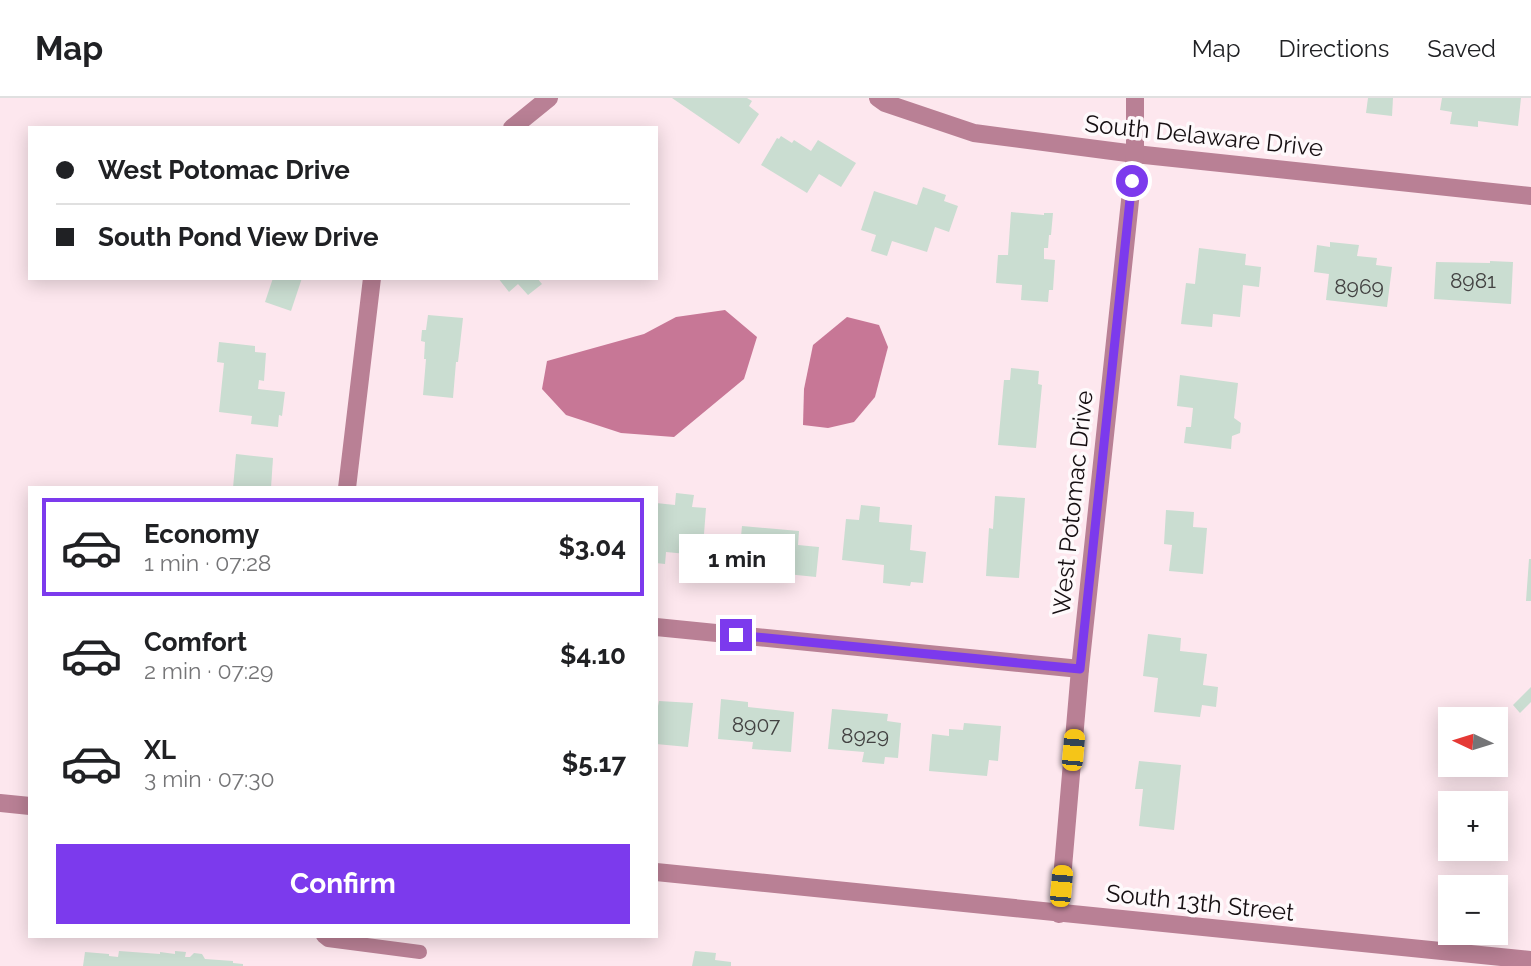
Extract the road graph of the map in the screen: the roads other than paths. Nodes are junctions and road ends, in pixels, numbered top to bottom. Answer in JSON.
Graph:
{"nodes":[{"id":1,"x":549,"y":98,"type":"edge"},
{"id":2,"x":878,"y":98,"type":"edge"},
{"id":3,"x":1135,"y":98,"type":"edge"},
{"id":4,"x":514,"y":126,"type":"edge"},
{"id":5,"x":1135,"y":154,"type":"junction"},
{"id":6,"x":1531,"y":195,"type":"edge"},
{"id":7,"x":372,"y":280,"type":"edge"},
{"id":8,"x":346,"y":486,"type":"edge"},
{"id":9,"x":658,"y":627,"type":"edge"},
{"id":10,"x":1080,"y":669,"type":"junction"},
{"id":11,"x":0,"y":803,"type":"edge"},
{"id":12,"x":28,"y":806,"type":"edge"},
{"id":13,"x":658,"y":872,"type":"edge"},
{"id":14,"x":1059,"y":914,"type":"junction"},
{"id":15,"x":326,"y":938,"type":"edge"},
{"id":16,"x":420,"y":952,"type":"dead end"},
{"id":17,"x":1531,"y":960,"type":"edge"}],
"edges":[{"from":1,"to":4,"type":"street"},
{"from":2,"to":5,"type":"street","name":"South Delaware Drive"},
{"from":3,"to":5,"type":"street","name":"West Potomac Drive"},
{"from":5,"to":6,"type":"street","name":"South Delaware Drive"},
{"from":5,"to":10,"type":"street","name":"West Potomac Drive"},
{"from":7,"to":8,"type":"street"},
{"from":9,"to":10,"type":"street"},
{"from":10,"to":14,"type":"street","name":"West Potomac Drive"},
{"from":11,"to":12,"type":"street"},
{"from":13,"to":14,"type":"street","name":"South 13th Street"},
{"from":14,"to":17,"type":"street","name":"South 13th Street"},
{"from":15,"to":16,"type":"lane"}]}
